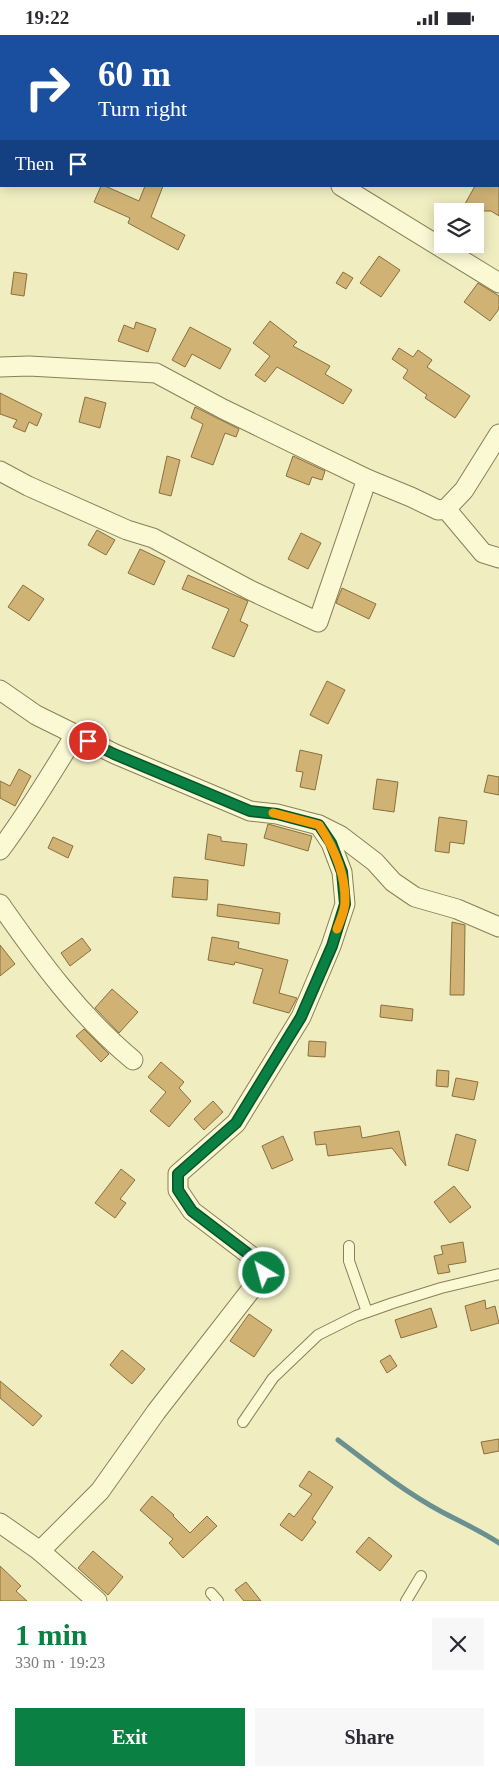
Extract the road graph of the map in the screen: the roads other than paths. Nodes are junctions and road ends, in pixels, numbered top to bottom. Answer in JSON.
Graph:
{"nodes":[{"id":1,"x":343,"y":187,"type":"edge"},
{"id":2,"x":499,"y":283,"type":"edge"},
{"id":3,"x":0,"y":367,"type":"edge"},
{"id":4,"x":499,"y":434,"type":"edge"},
{"id":5,"x":0,"y":471,"type":"edge"},
{"id":6,"x":368,"y":479,"type":"junction"},
{"id":7,"x":446,"y":509,"type":"junction"},
{"id":8,"x":499,"y":558,"type":"edge"},
{"id":9,"x":0,"y":690,"type":"edge"},
{"id":10,"x":75,"y":735,"type":"junction"},
{"id":11,"x":319,"y":825,"type":"junction"},
{"id":12,"x":0,"y":849,"type":"edge"},
{"id":13,"x":0,"y":904,"type":"edge"},
{"id":14,"x":499,"y":927,"type":"edge"},
{"id":15,"x":133,"y":1060,"type":"dead end"},
{"id":16,"x":348,"y":1246,"type":"dead end"},
{"id":17,"x":499,"y":1274,"type":"edge"},
{"id":18,"x":367,"y":1312,"type":"junction"},
{"id":19,"x":243,"y":1421,"type":"dead end"},
{"id":20,"x":0,"y":1523,"type":"edge"},
{"id":21,"x":40,"y":1551,"type":"junction"},
{"id":22,"x":421,"y":1576,"type":"dead end"},
{"id":23,"x":97,"y":1601,"type":"edge"},
{"id":24,"x":406,"y":1601,"type":"edge"}],
"edges":[{"from":1,"to":2,"type":"street"},
{"from":3,"to":6,"type":"street"},
{"from":4,"to":7,"type":"street"},
{"from":5,"to":6,"type":"street"},
{"from":6,"to":7,"type":"street"},
{"from":7,"to":8,"type":"street"},
{"from":9,"to":10,"type":"street"},
{"from":10,"to":11,"type":"street"},
{"from":10,"to":12,"type":"street"},
{"from":11,"to":14,"type":"street"},
{"from":11,"to":21,"type":"street"},
{"from":13,"to":15,"type":"street"},
{"from":16,"to":18,"type":"lane"},
{"from":17,"to":18,"type":"lane"},
{"from":18,"to":19,"type":"lane"},
{"from":20,"to":21,"type":"street"},
{"from":21,"to":23,"type":"street"},
{"from":22,"to":24,"type":"lane"}]}
